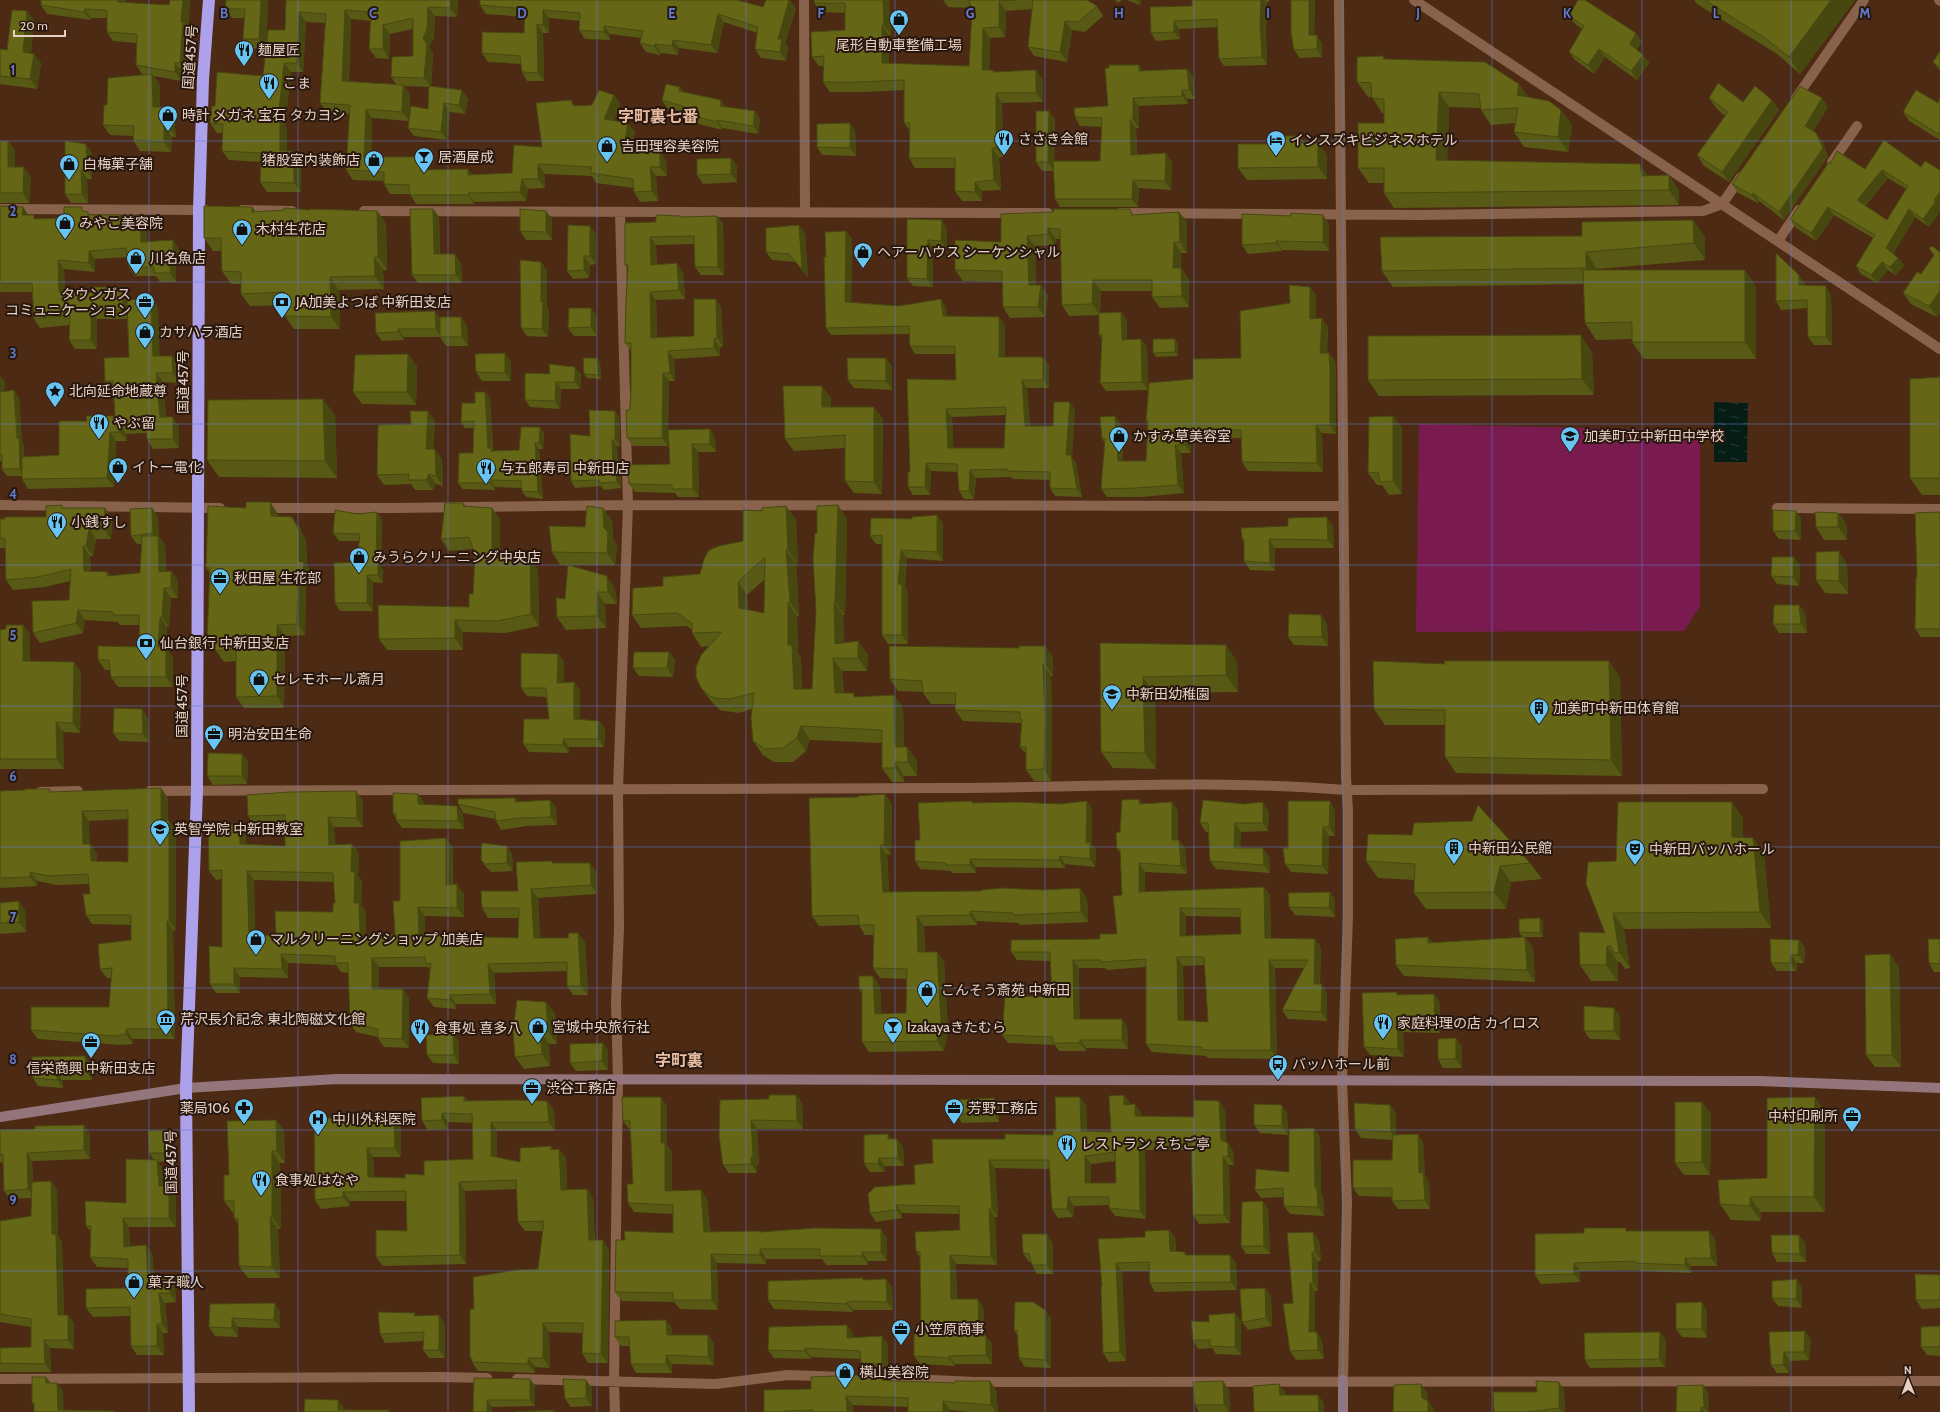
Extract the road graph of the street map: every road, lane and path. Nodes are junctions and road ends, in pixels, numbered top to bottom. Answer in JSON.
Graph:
{"nodes":[{"id":1,"x":209,"y":0,"type":"edge"},
{"id":2,"x":804,"y":0,"type":"edge"},
{"id":3,"x":1339,"y":0,"type":"edge"},
{"id":4,"x":1414,"y":0,"type":"edge"},
{"id":5,"x":1864,"y":0,"type":"edge"},
{"id":6,"x":1789,"y":108,"type":"edge"},
{"id":7,"x":1857,"y":126,"type":"dead end"},
{"id":8,"x":1749,"y":166,"type":"edge"},
{"id":9,"x":1826,"y":171,"type":"edge"},
{"id":10,"x":1804,"y":203,"type":"edge"},
{"id":11,"x":1722,"y":204,"type":"junction"},
{"id":12,"x":0,"y":209,"type":"edge"},
{"id":13,"x":199,"y":210,"type":"junction"},
{"id":14,"x":215,"y":210,"type":"edge"},
{"id":15,"x":230,"y":210,"type":"edge"},
{"id":16,"x":302,"y":211,"type":"edge"},
{"id":17,"x":358,"y":211,"type":"edge"},
{"id":18,"x":620,"y":212,"type":"junction"},
{"id":19,"x":805,"y":212,"type":"junction"},
{"id":20,"x":1058,"y":213,"type":"edge"},
{"id":21,"x":1113,"y":213,"type":"edge"},
{"id":22,"x":1342,"y":214,"type":"junction"},
{"id":23,"x":1778,"y":241,"type":"junction"},
{"id":24,"x":1940,"y":349,"type":"edge"},
{"id":25,"x":0,"y":505,"type":"edge"},
{"id":26,"x":628,"y":505,"type":"junction"},
{"id":27,"x":1343,"y":506,"type":"junction"},
{"id":28,"x":198,"y":508,"type":"junction"},
{"id":29,"x":229,"y":508,"type":"edge"},
{"id":30,"x":252,"y":508,"type":"edge"},
{"id":31,"x":1777,"y":508,"type":"dead end"},
{"id":32,"x":1940,"y":509,"type":"edge"},
{"id":33,"x":1763,"y":789,"type":"dead end"},
{"id":34,"x":618,"y":790,"type":"junction"},
{"id":35,"x":1346,"y":790,"type":"junction"},
{"id":36,"x":87,"y":791,"type":"edge"},
{"id":37,"x":142,"y":791,"type":"edge"},
{"id":38,"x":197,"y":791,"type":"junction"},
{"id":39,"x":32,"y":792,"type":"edge"},
{"id":40,"x":618,"y":1079,"type":"junction"},
{"id":41,"x":1342,"y":1080,"type":"junction"},
{"id":42,"x":186,"y":1088,"type":"junction"},
{"id":43,"x":1940,"y":1088,"type":"edge"},
{"id":44,"x":0,"y":1117,"type":"edge"},
{"id":45,"x":188,"y":1378,"type":"junction"},
{"id":46,"x":0,"y":1379,"type":"edge"},
{"id":47,"x":1343,"y":1380,"type":"junction"},
{"id":48,"x":1940,"y":1381,"type":"edge"},
{"id":49,"x":614,"y":1382,"type":"junction"},
{"id":50,"x":189,"y":1412,"type":"edge"},
{"id":51,"x":615,"y":1412,"type":"edge"},
{"id":52,"x":1343,"y":1412,"type":"edge"}],
"edges":[{"from":1,"to":13,"type":"highway","name":"国道457号"},
{"from":2,"to":19,"type":"street"},
{"from":3,"to":22,"type":"street"},
{"from":4,"to":11,"type":"street"},
{"from":5,"to":6,"type":"street"},
{"from":7,"to":9,"type":"street"},
{"from":8,"to":11,"type":"street"},
{"from":10,"to":23,"type":"street"},
{"from":11,"to":22,"type":"street"},
{"from":11,"to":23,"type":"street"},
{"from":12,"to":13,"type":"street"},
{"from":13,"to":14,"type":"street"},
{"from":13,"to":28,"type":"highway","name":"国道457号"},
{"from":15,"to":16,"type":"street"},
{"from":17,"to":18,"type":"street"},
{"from":18,"to":19,"type":"street"},
{"from":18,"to":26,"type":"street"},
{"from":19,"to":20,"type":"street"},
{"from":21,"to":22,"type":"street"},
{"from":22,"to":27,"type":"street"},
{"from":23,"to":24,"type":"street"},
{"from":25,"to":28,"type":"street"},
{"from":26,"to":27,"type":"street"},
{"from":26,"to":30,"type":"street"},
{"from":26,"to":34,"type":"street"},
{"from":27,"to":35,"type":"street"},
{"from":28,"to":29,"type":"street"},
{"from":28,"to":38,"type":"highway","name":"国道457号"},
{"from":31,"to":32,"type":"street"},
{"from":33,"to":35,"type":"street"},
{"from":34,"to":35,"type":"street"},
{"from":34,"to":38,"type":"street"},
{"from":34,"to":40,"type":"street"},
{"from":35,"to":41,"type":"street"},
{"from":36,"to":39,"type":"street"},
{"from":37,"to":38,"type":"street"},
{"from":38,"to":42,"type":"highway","name":"国道457号"},
{"from":40,"to":41,"type":"street"},
{"from":40,"to":42,"type":"street"},
{"from":40,"to":49,"type":"street"},
{"from":41,"to":43,"type":"street"},
{"from":41,"to":47,"type":"street"},
{"from":42,"to":44,"type":"street"},
{"from":42,"to":45,"type":"highway","name":"国道457号"},
{"from":45,"to":46,"type":"street"},
{"from":45,"to":49,"type":"street"},
{"from":45,"to":50,"type":"highway","name":"国道457号"},
{"from":47,"to":48,"type":"street"},
{"from":47,"to":49,"type":"street"},
{"from":47,"to":52,"type":"street"},
{"from":49,"to":51,"type":"street"}]}
